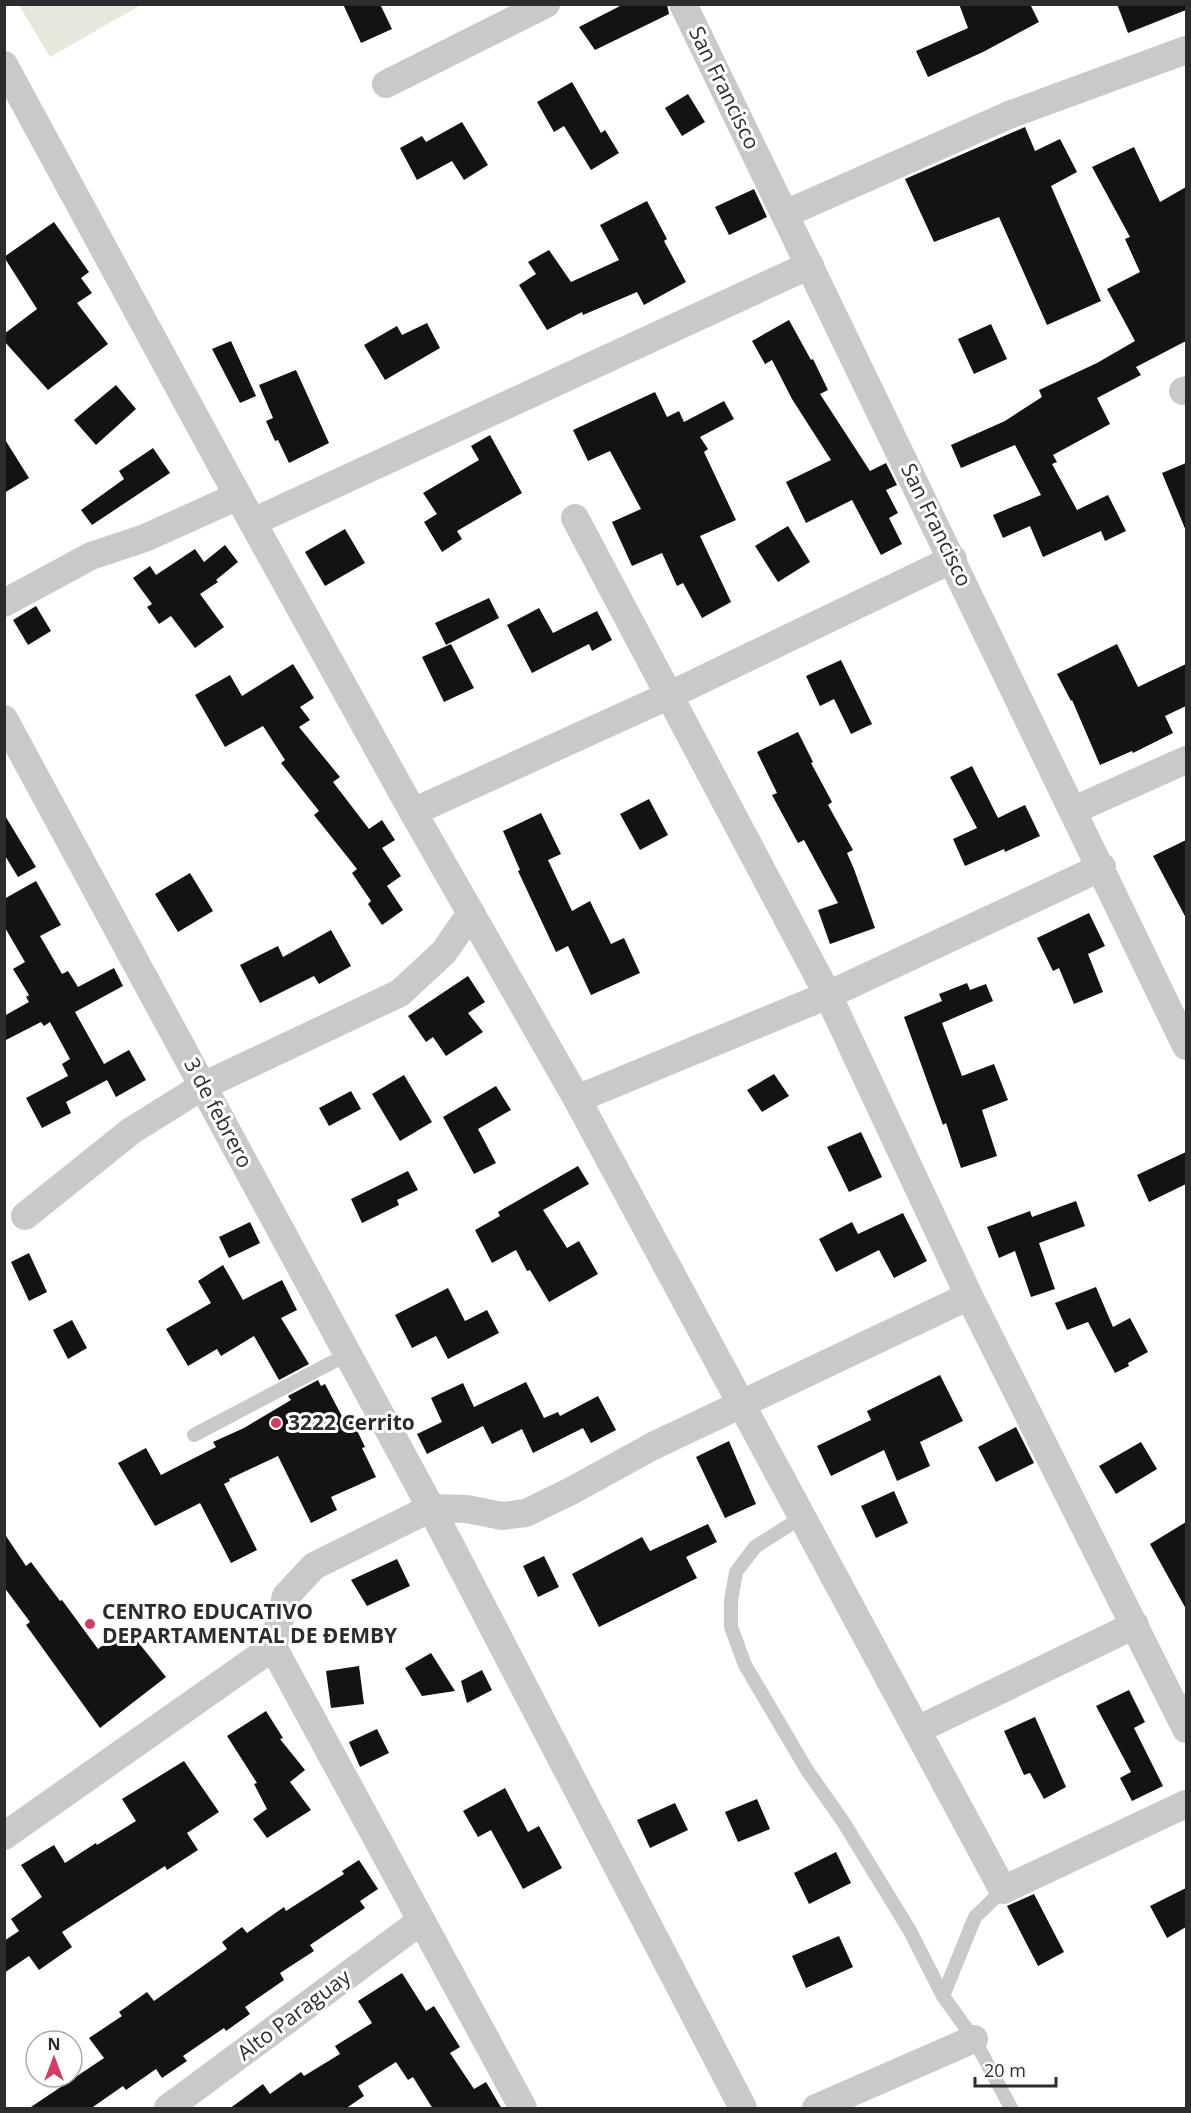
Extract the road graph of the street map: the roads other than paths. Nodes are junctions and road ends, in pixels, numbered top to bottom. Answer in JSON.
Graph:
{"nodes":[{"id":1,"x":546,"y":4,"type":"edge"},
{"id":2,"x":684,"y":4,"type":"edge"},
{"id":3,"x":1186,"y":50,"type":"edge"},
{"id":4,"x":4,"y":65,"type":"edge"},
{"id":5,"x":386,"y":84,"type":"dead end"},
{"id":6,"x":785,"y":214,"type":"junction"},
{"id":7,"x":810,"y":265,"type":"junction"},
{"id":8,"x":238,"y":496,"type":"junction"},
{"id":9,"x":575,"y":518,"type":"dead end"},
{"id":10,"x":252,"y":522,"type":"junction"},
{"id":11,"x":953,"y":559,"type":"junction"},
{"id":12,"x":4,"y":603,"type":"edge"},
{"id":13,"x":670,"y":695,"type":"junction"},
{"id":14,"x":4,"y":719,"type":"edge"},
{"id":15,"x":1186,"y":760,"type":"edge"},
{"id":16,"x":1074,"y":810,"type":"junction"},
{"id":17,"x":413,"y":812,"type":"junction"},
{"id":18,"x":1102,"y":867,"type":"junction"},
{"id":19,"x":471,"y":914,"type":"junction"},
{"id":20,"x":828,"y":994,"type":"junction"},
{"id":21,"x":1186,"y":1046,"type":"edge"},
{"id":22,"x":203,"y":1086,"type":"junction"},
{"id":23,"x":577,"y":1099,"type":"junction"},
{"id":24,"x":25,"y":1216,"type":"dead end"},
{"id":25,"x":969,"y":1296,"type":"junction"},
{"id":26,"x":348,"y":1354,"type":"junction"},
{"id":27,"x":741,"y":1404,"type":"junction"},
{"id":28,"x":194,"y":1435,"type":"dead end"},
{"id":29,"x":431,"y":1508,"type":"junction"},
{"id":30,"x":802,"y":1517,"type":"junction"},
{"id":31,"x":1135,"y":1625,"type":"junction"},
{"id":32,"x":273,"y":1647,"type":"junction"},
{"id":33,"x":1186,"y":1729,"type":"edge"},
{"id":34,"x":916,"y":1730,"type":"junction"},
{"id":35,"x":1186,"y":1804,"type":"edge"},
{"id":36,"x":4,"y":1836,"type":"edge"},
{"id":37,"x":1003,"y":1890,"type":"junction"},
{"id":38,"x":421,"y":1921,"type":"junction"},
{"id":39,"x":943,"y":1996,"type":"junction"},
{"id":40,"x":974,"y":2039,"type":"junction"},
{"id":41,"x":168,"y":2109,"type":"edge"},
{"id":42,"x":523,"y":2109,"type":"edge"},
{"id":43,"x":743,"y":2109,"type":"edge"},
{"id":44,"x":816,"y":2109,"type":"edge"},
{"id":45,"x":1011,"y":2109,"type":"edge"}],
"edges":[{"from":1,"to":5,"type":"street"},
{"from":2,"to":6,"type":"street","name":"San Francisco"},
{"from":3,"to":6,"type":"street"},
{"from":4,"to":8,"type":"street"},
{"from":6,"to":7,"type":"street","name":"San Francisco"},
{"from":7,"to":10,"type":"street"},
{"from":7,"to":11,"type":"street","name":"San Francisco"},
{"from":8,"to":10,"type":"street"},
{"from":8,"to":12,"type":"street"},
{"from":9,"to":13,"type":"street"},
{"from":10,"to":17,"type":"street"},
{"from":11,"to":13,"type":"street"},
{"from":11,"to":16,"type":"street","name":"San Francisco"},
{"from":13,"to":17,"type":"street"},
{"from":13,"to":20,"type":"street"},
{"from":14,"to":22,"type":"street","name":"3 de febrero"},
{"from":15,"to":16,"type":"street"},
{"from":16,"to":18,"type":"street","name":"San Francisco"},
{"from":17,"to":19,"type":"street"},
{"from":18,"to":20,"type":"street"},
{"from":18,"to":21,"type":"street","name":"San Francisco"},
{"from":19,"to":22,"type":"street"},
{"from":19,"to":23,"type":"street"},
{"from":20,"to":23,"type":"street"},
{"from":20,"to":25,"type":"street"},
{"from":22,"to":24,"type":"street"},
{"from":22,"to":26,"type":"street","name":"3 de febrero"},
{"from":23,"to":27,"type":"street"},
{"from":25,"to":27,"type":"street"},
{"from":25,"to":31,"type":"street"},
{"from":26,"to":28,"type":"lane"},
{"from":26,"to":29,"type":"street","name":"3 de febrero"},
{"from":27,"to":29,"type":"street"},
{"from":27,"to":30,"type":"street"},
{"from":29,"to":32,"type":"street"},
{"from":29,"to":43,"type":"street","name":"3 de febrero"},
{"from":30,"to":34,"type":"street"},
{"from":30,"to":39,"type":"lane"},
{"from":31,"to":33,"type":"street"},
{"from":31,"to":34,"type":"street"},
{"from":32,"to":36,"type":"street"},
{"from":32,"to":38,"type":"street"},
{"from":34,"to":37,"type":"street"},
{"from":35,"to":37,"type":"street"},
{"from":37,"to":39,"type":"lane"},
{"from":38,"to":41,"type":"street","name":"Alto Paraguay"},
{"from":38,"to":42,"type":"street"},
{"from":39,"to":40,"type":"lane"},
{"from":40,"to":44,"type":"street"},
{"from":40,"to":45,"type":"lane"}]}
